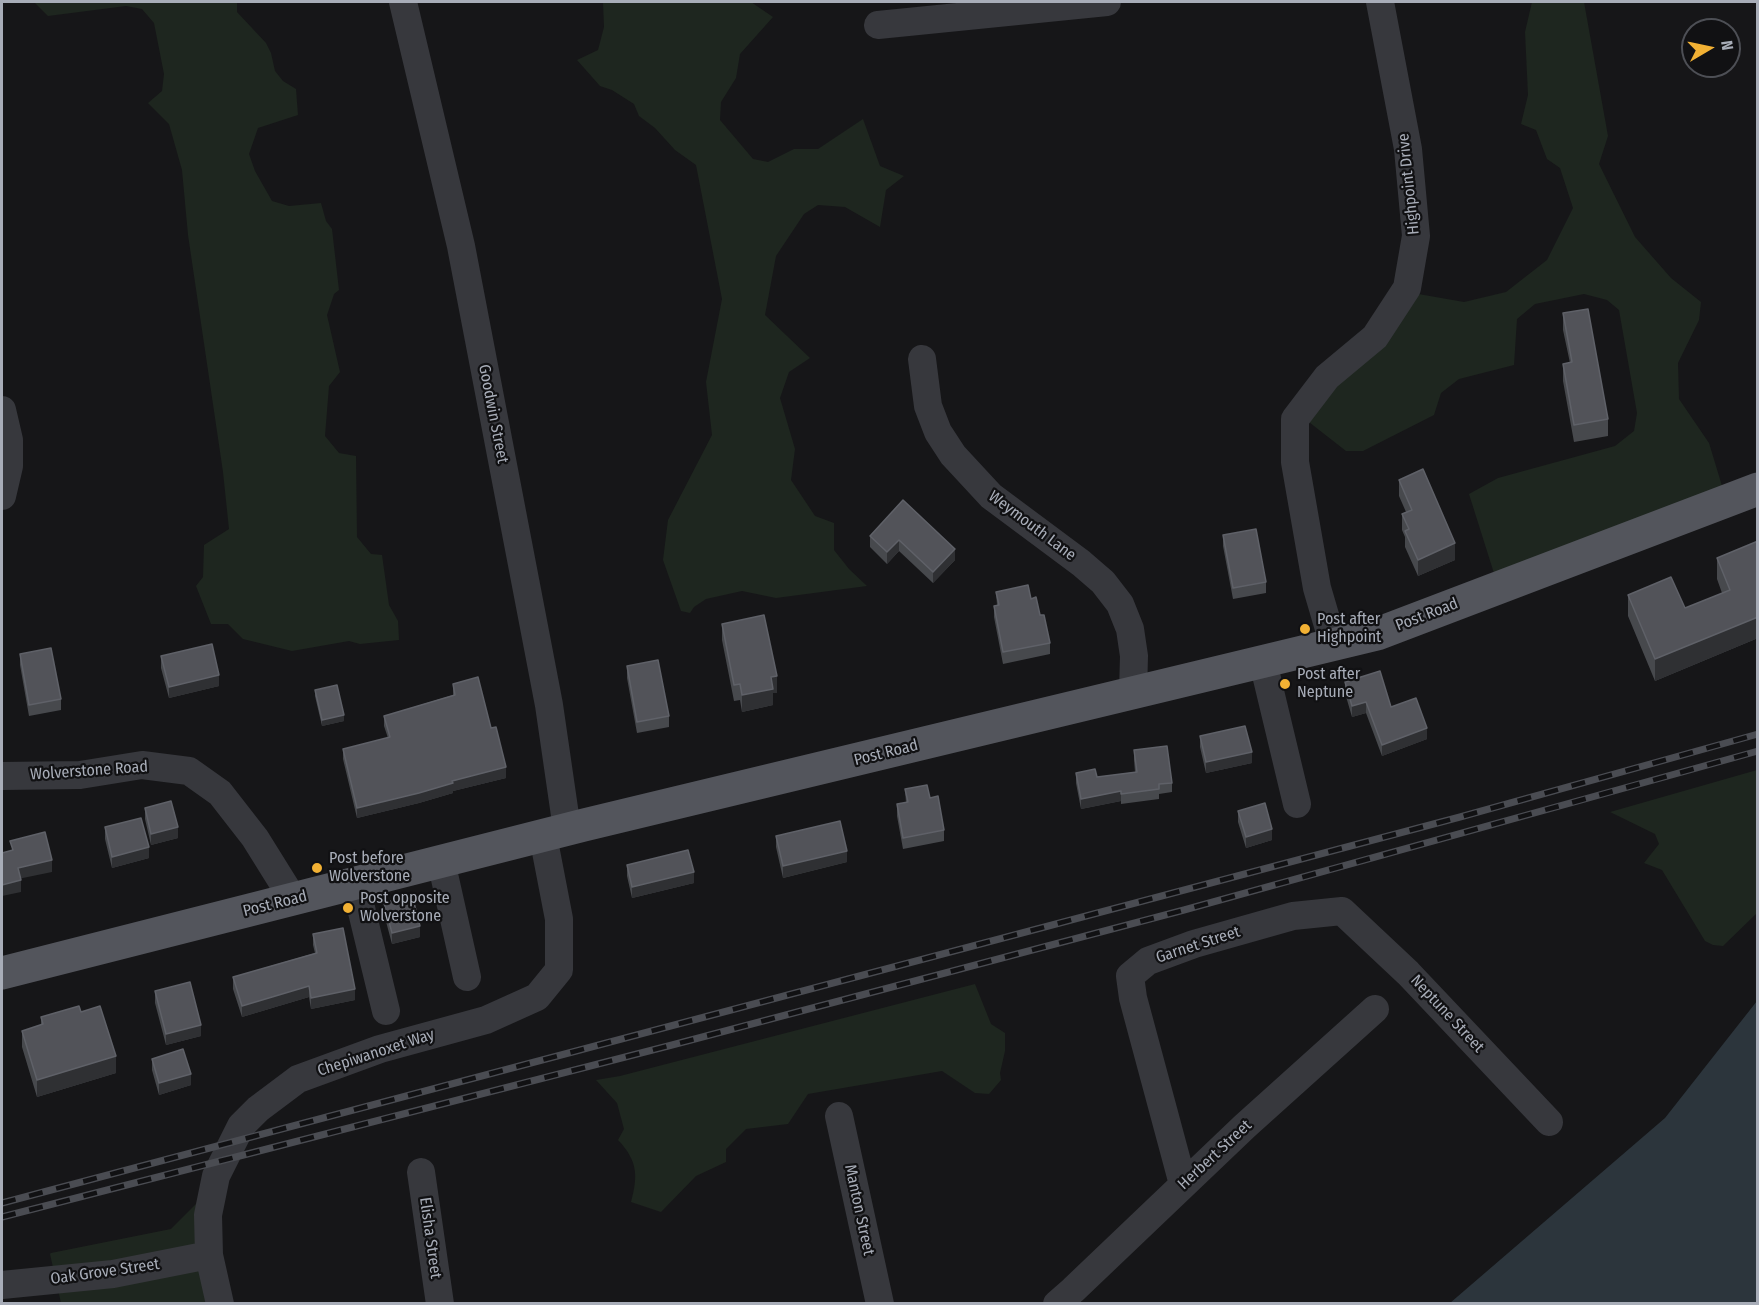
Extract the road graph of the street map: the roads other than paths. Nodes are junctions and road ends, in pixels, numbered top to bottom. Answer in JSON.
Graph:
{"nodes":[{"id":1,"x":403,"y":2,"type":"edge"},
{"id":2,"x":1107,"y":2,"type":"edge"},
{"id":3,"x":1380,"y":2,"type":"edge"},
{"id":4,"x":879,"y":25,"type":"dead end"},
{"id":5,"x":922,"y":359,"type":"dead end"},
{"id":6,"x":2,"y":410,"type":"edge"},
{"id":7,"x":1758,"y":489,"type":"edge"},
{"id":8,"x":2,"y":496,"type":"edge"},
{"id":9,"x":1334,"y":646,"type":"junction"},
{"id":10,"x":1263,"y":662,"type":"junction"},
{"id":11,"x":1132,"y":693,"type":"junction"},
{"id":12,"x":2,"y":776,"type":"edge"},
{"id":13,"x":1297,"y":804,"type":"dead end"},
{"id":14,"x":555,"y":832,"type":"junction"},
{"id":15,"x":441,"y":861,"type":"junction"},
{"id":16,"x":355,"y":883,"type":"junction"},
{"id":17,"x":293,"y":899,"type":"junction"},
{"id":18,"x":1342,"y":911,"type":"joint"},
{"id":19,"x":2,"y":973,"type":"edge"},
{"id":20,"x":467,"y":977,"type":"dead end"},
{"id":21,"x":1375,"y":1009,"type":"dead end"},
{"id":22,"x":386,"y":1011,"type":"dead end"},
{"id":23,"x":839,"y":1116,"type":"dead end"},
{"id":24,"x":1549,"y":1122,"type":"dead end"},
{"id":25,"x":422,"y":1172,"type":"dead end"},
{"id":26,"x":1183,"y":1185,"type":"junction"},
{"id":27,"x":209,"y":1255,"type":"junction"},
{"id":28,"x":2,"y":1285,"type":"edge"},
{"id":29,"x":1073,"y":1299,"type":"edge"},
{"id":30,"x":220,"y":1304,"type":"edge"},
{"id":31,"x":440,"y":1304,"type":"edge"},
{"id":32,"x":880,"y":1304,"type":"edge"}],
"edges":[{"from":1,"to":14,"type":"street","name":"Goodwin Street"},
{"from":2,"to":4,"type":"street"},
{"from":3,"to":9,"type":"street","name":"Highpoint Drive"},
{"from":5,"to":11,"type":"street","name":"Weymouth Lane"},
{"from":6,"to":8,"type":"street"},
{"from":7,"to":9,"type":"main road","name":"Post Road"},
{"from":9,"to":10,"type":"main road","name":"Post Road"},
{"from":10,"to":11,"type":"main road","name":"Post Road"},
{"from":10,"to":13,"type":"street"},
{"from":11,"to":14,"type":"main road","name":"Post Road"},
{"from":12,"to":17,"type":"street","name":"Wolverstone Road"},
{"from":14,"to":15,"type":"main road","name":"Post Road"},
{"from":14,"to":27,"type":"street","name":"Chepiwanoxet Way"},
{"from":15,"to":16,"type":"main road","name":"Post Road"},
{"from":15,"to":20,"type":"street"},
{"from":16,"to":17,"type":"main road","name":"Post Road"},
{"from":16,"to":22,"type":"street"},
{"from":17,"to":19,"type":"main road","name":"Post Road"},
{"from":18,"to":24,"type":"street","name":"Neptune Street"},
{"from":18,"to":26,"type":"street","name":"Garnet Street"},
{"from":21,"to":26,"type":"street","name":"Herbert Street"},
{"from":23,"to":32,"type":"street","name":"Manton Street"},
{"from":25,"to":31,"type":"street","name":"Elisha Street"},
{"from":26,"to":29,"type":"street","name":"Herbert Street"},
{"from":27,"to":28,"type":"street","name":"Oak Grove Street"},
{"from":27,"to":30,"type":"street","name":"Chepiwanoxet Way"}]}
